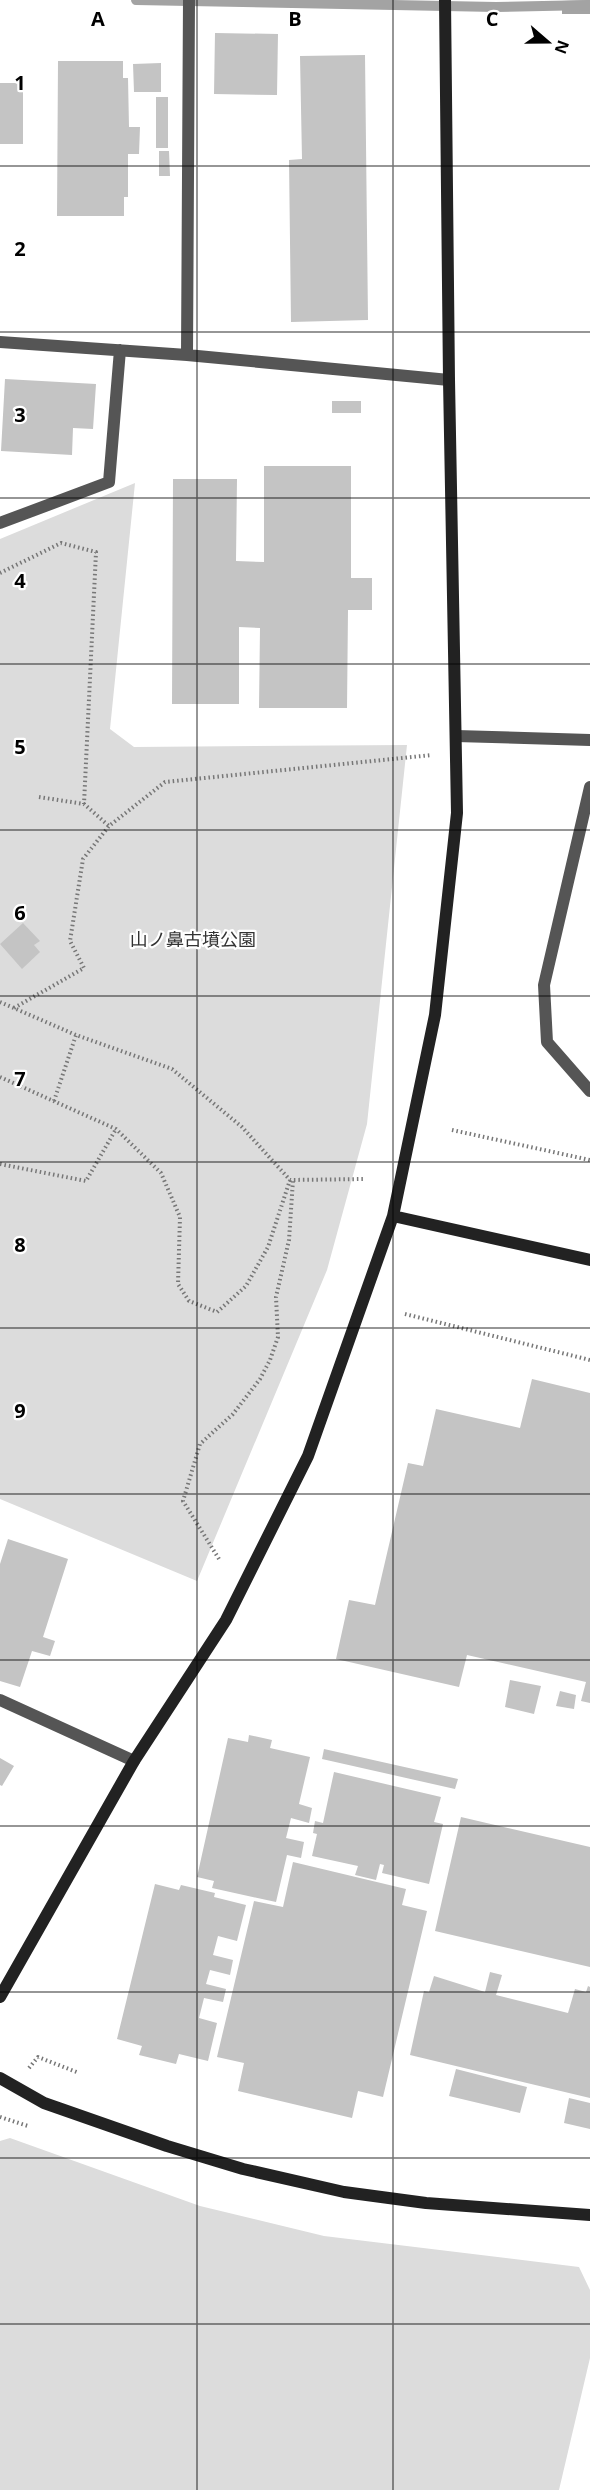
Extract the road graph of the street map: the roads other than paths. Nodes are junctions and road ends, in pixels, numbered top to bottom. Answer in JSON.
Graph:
{"nodes":[{"id":1,"x":189,"y":0,"type":"edge"},
{"id":2,"x":445,"y":0,"type":"edge"},
{"id":3,"x":0,"y":342,"type":"edge"},
{"id":4,"x":120,"y":350,"type":"junction"},
{"id":5,"x":187,"y":355,"type":"junction"},
{"id":6,"x":448,"y":380,"type":"junction"},
{"id":7,"x":0,"y":523,"type":"edge"},
{"id":8,"x":456,"y":736,"type":"junction"},
{"id":9,"x":590,"y":740,"type":"edge"},
{"id":10,"x":590,"y":787,"type":"edge"},
{"id":11,"x":590,"y":1091,"type":"edge"},
{"id":12,"x":393,"y":1216,"type":"junction"},
{"id":13,"x":590,"y":1260,"type":"edge"},
{"id":14,"x":0,"y":1700,"type":"edge"},
{"id":15,"x":134,"y":1761,"type":"junction"},
{"id":16,"x":0,"y":1997,"type":"edge"},
{"id":17,"x":0,"y":2078,"type":"edge"},
{"id":18,"x":590,"y":2216,"type":"edge"}],
"edges":[{"from":1,"to":5,"type":"street"},
{"from":2,"to":6,"type":"street"},
{"from":3,"to":4,"type":"street"},
{"from":4,"to":5,"type":"street"},
{"from":4,"to":7,"type":"street"},
{"from":5,"to":6,"type":"street"},
{"from":6,"to":8,"type":"street"},
{"from":8,"to":9,"type":"street"},
{"from":8,"to":12,"type":"street"},
{"from":10,"to":11,"type":"street"},
{"from":12,"to":13,"type":"street"},
{"from":12,"to":15,"type":"street"},
{"from":14,"to":15,"type":"street"},
{"from":15,"to":16,"type":"street"},
{"from":17,"to":18,"type":"street"}]}
